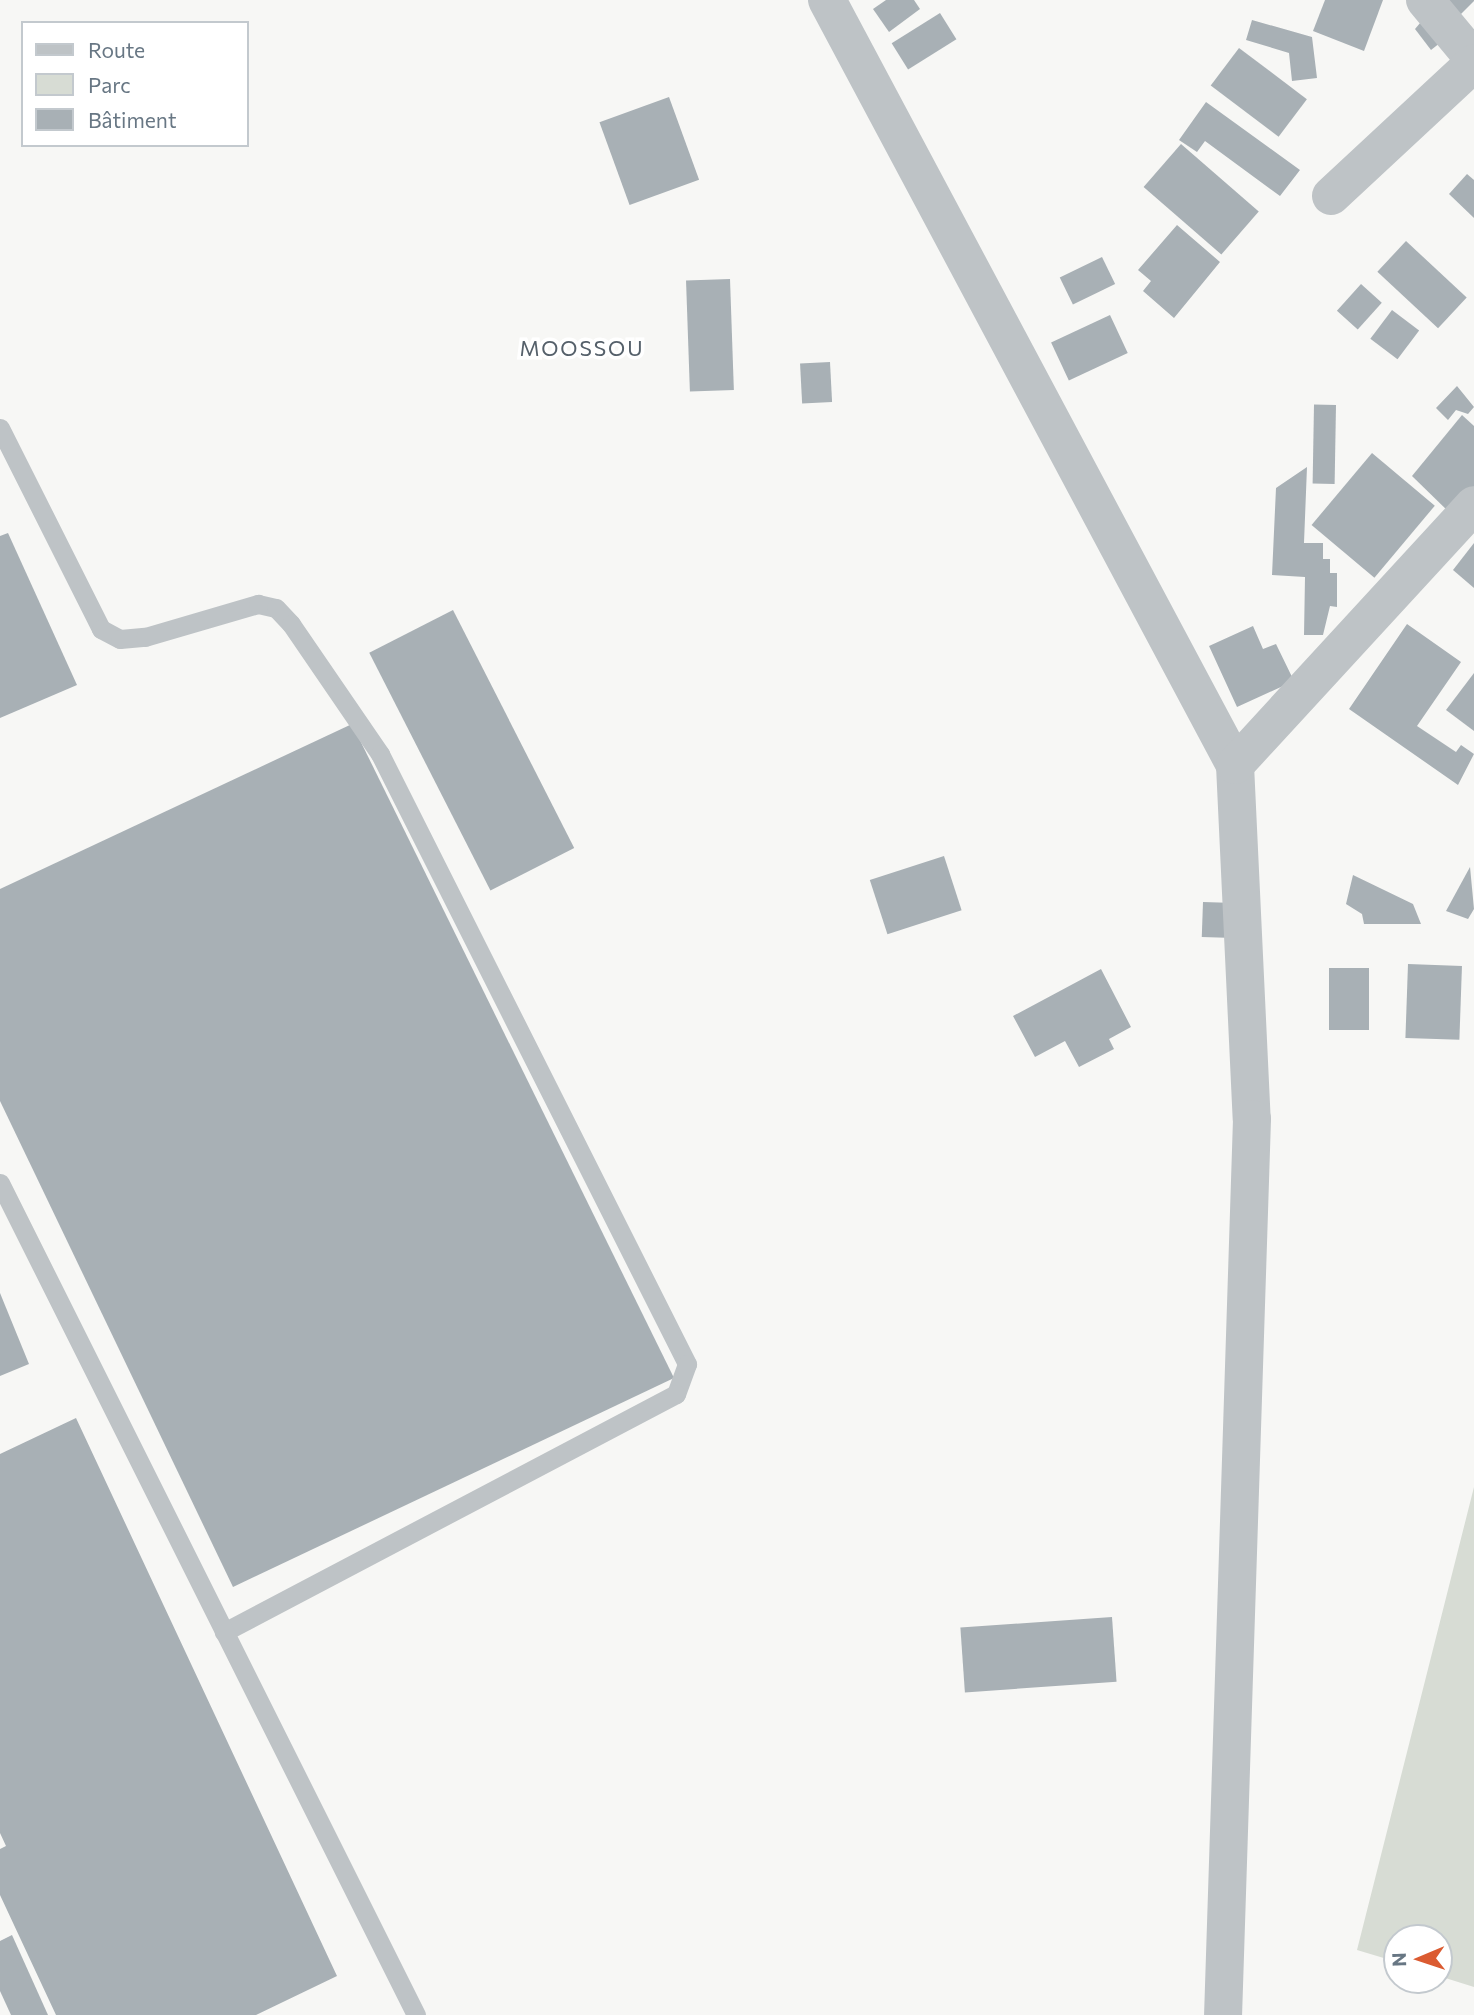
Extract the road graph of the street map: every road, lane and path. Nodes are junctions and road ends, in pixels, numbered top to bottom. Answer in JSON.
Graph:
{"nodes":[{"id":1,"x":827,"y":0,"type":"edge"},
{"id":2,"x":1425,"y":0,"type":"edge"},
{"id":3,"x":1474,"y":61,"type":"edge"},
{"id":4,"x":1331,"y":195,"type":"dead end"},
{"id":5,"x":0,"y":428,"type":"edge"},
{"id":6,"x":1474,"y":505,"type":"edge"},
{"id":7,"x":1235,"y":765,"type":"junction"},
{"id":8,"x":0,"y":1183,"type":"edge"},
{"id":9,"x":224,"y":1632,"type":"junction"},
{"id":10,"x":416,"y":2015,"type":"edge"},
{"id":11,"x":1223,"y":2015,"type":"edge"}],
"edges":[{"from":1,"to":7,"type":"street"},
{"from":2,"to":3,"type":"street"},
{"from":3,"to":4,"type":"street"},
{"from":5,"to":9,"type":"lane"},
{"from":6,"to":7,"type":"street"},
{"from":7,"to":11,"type":"street"},
{"from":8,"to":9,"type":"lane"},
{"from":9,"to":10,"type":"lane"}]}
